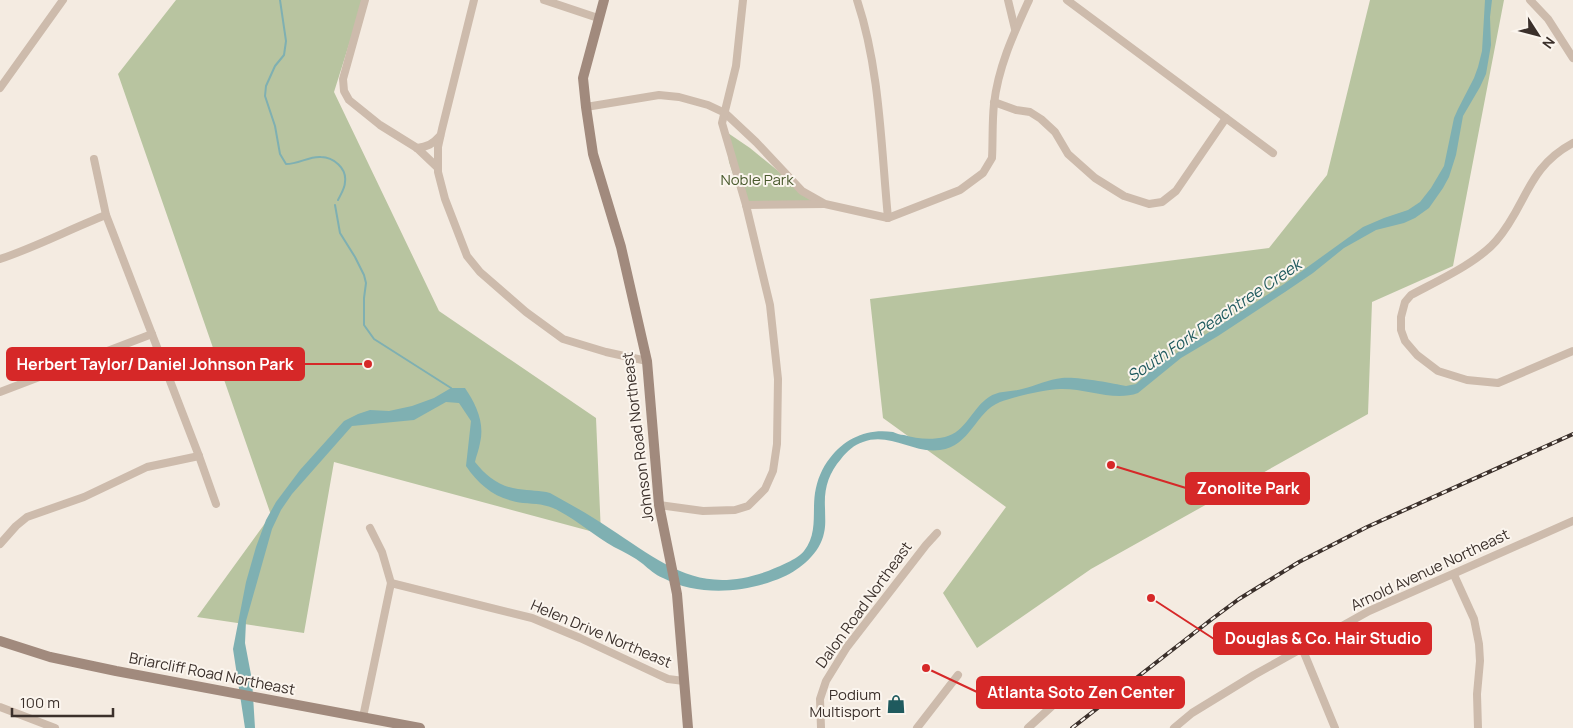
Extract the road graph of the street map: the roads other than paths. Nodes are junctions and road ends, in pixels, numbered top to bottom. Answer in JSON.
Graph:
{"nodes":[{"id":1,"x":63,"y":0,"type":"edge"},
{"id":2,"x":365,"y":0,"type":"edge"},
{"id":3,"x":474,"y":0,"type":"edge"},
{"id":4,"x":544,"y":0,"type":"edge"},
{"id":5,"x":604,"y":0,"type":"edge"},
{"id":6,"x":742,"y":0,"type":"edge"},
{"id":7,"x":857,"y":0,"type":"edge"},
{"id":8,"x":1008,"y":0,"type":"edge"},
{"id":9,"x":1028,"y":0,"type":"edge"},
{"id":10,"x":1067,"y":0,"type":"edge"},
{"id":11,"x":1530,"y":0,"type":"edge"},
{"id":12,"x":598,"y":18,"type":"junction"},
{"id":13,"x":1015,"y":29,"type":"junction"},
{"id":14,"x":1573,"y":58,"type":"edge"},
{"id":15,"x":0,"y":88,"type":"edge"},
{"id":16,"x":994,"y":102,"type":"junction"},
{"id":17,"x":586,"y":107,"type":"junction"},
{"id":18,"x":725,"y":113,"type":"junction"},
{"id":19,"x":1226,"y":118,"type":"junction"},
{"id":20,"x":441,"y":134,"type":"junction"},
{"id":21,"x":1573,"y":143,"type":"edge"},
{"id":22,"x":416,"y":148,"type":"junction"},
{"id":23,"x":1273,"y":153,"type":"dead end"},
{"id":24,"x":94,"y":159,"type":"dead end"},
{"id":25,"x":437,"y":167,"type":"junction"},
{"id":26,"x":824,"y":204,"type":"junction"},
{"id":27,"x":746,"y":205,"type":"junction"},
{"id":28,"x":106,"y":215,"type":"junction"},
{"id":29,"x":888,"y":218,"type":"junction"},
{"id":30,"x":0,"y":259,"type":"edge"},
{"id":31,"x":152,"y":334,"type":"junction"},
{"id":32,"x":1573,"y":351,"type":"edge"},
{"id":33,"x":647,"y":361,"type":"junction"},
{"id":34,"x":0,"y":392,"type":"edge"},
{"id":35,"x":199,"y":456,"type":"junction"},
{"id":36,"x":216,"y":504,"type":"dead end"},
{"id":37,"x":659,"y":505,"type":"junction"},
{"id":38,"x":1573,"y":521,"type":"edge"},
{"id":39,"x":370,"y":528,"type":"dead end"},
{"id":40,"x":937,"y":533,"type":"dead end"},
{"id":41,"x":0,"y":544,"type":"edge"},
{"id":42,"x":1454,"y":574,"type":"junction"},
{"id":43,"x":391,"y":583,"type":"junction"},
{"id":44,"x":0,"y":641,"type":"edge"},
{"id":45,"x":1302,"y":648,"type":"junction"},
{"id":46,"x":958,"y":675,"type":"dead end"},
{"id":47,"x":684,"y":680,"type":"junction"},
{"id":48,"x":1062,"y":697,"type":"dead end"},
{"id":49,"x":0,"y":707,"type":"edge"},
{"id":50,"x":363,"y":717,"type":"junction"},
{"id":51,"x":55,"y":728,"type":"edge"},
{"id":52,"x":420,"y":728,"type":"edge"},
{"id":53,"x":688,"y":728,"type":"edge"},
{"id":54,"x":821,"y":728,"type":"edge"},
{"id":55,"x":917,"y":728,"type":"edge"},
{"id":56,"x":1028,"y":728,"type":"edge"},
{"id":57,"x":1174,"y":728,"type":"edge"},
{"id":58,"x":1335,"y":728,"type":"edge"},
{"id":59,"x":1478,"y":728,"type":"edge"}],
"edges":[{"from":1,"to":15,"type":"street"},
{"from":2,"to":22,"type":"street"},
{"from":3,"to":20,"type":"street"},
{"from":4,"to":12,"type":"street"},
{"from":5,"to":12,"type":"street","name":"Johnson Road Northeast"},
{"from":6,"to":18,"type":"street"},
{"from":7,"to":29,"type":"street"},
{"from":8,"to":13,"type":"street"},
{"from":9,"to":13,"type":"street"},
{"from":10,"to":19,"type":"street"},
{"from":11,"to":14,"type":"street"},
{"from":12,"to":17,"type":"street","name":"Johnson Road Northeast"},
{"from":13,"to":16,"type":"street"},
{"from":16,"to":19,"type":"street"},
{"from":16,"to":29,"type":"street"},
{"from":17,"to":18,"type":"street"},
{"from":17,"to":33,"type":"street","name":"Johnson Road Northeast"},
{"from":18,"to":26,"type":"street"},
{"from":18,"to":27,"type":"street"},
{"from":19,"to":23,"type":"street"},
{"from":20,"to":22,"type":"street"},
{"from":20,"to":25,"type":"street"},
{"from":21,"to":32,"type":"street"},
{"from":22,"to":25,"type":"street"},
{"from":24,"to":28,"type":"street"},
{"from":25,"to":33,"type":"street"},
{"from":26,"to":27,"type":"street"},
{"from":26,"to":29,"type":"street"},
{"from":27,"to":37,"type":"street"},
{"from":28,"to":30,"type":"street"},
{"from":28,"to":31,"type":"street"},
{"from":31,"to":34,"type":"street"},
{"from":31,"to":35,"type":"street"},
{"from":33,"to":37,"type":"street","name":"Johnson Road Northeast"},
{"from":35,"to":36,"type":"street"},
{"from":35,"to":41,"type":"street"},
{"from":37,"to":47,"type":"street","name":"Johnson Road Northeast"},
{"from":38,"to":42,"type":"street","name":"Arnold Avenue Northeast"},
{"from":39,"to":43,"type":"street"},
{"from":40,"to":54,"type":"street","name":"Dalon Road Northeast"},
{"from":42,"to":45,"type":"street","name":"Arnold Avenue Northeast"},
{"from":42,"to":59,"type":"street"},
{"from":43,"to":47,"type":"street","name":"Helen Drive Northeast"},
{"from":43,"to":50,"type":"street"},
{"from":44,"to":50,"type":"street","name":"Briarcliff Road Northeast"},
{"from":45,"to":57,"type":"street","name":"Arnold Avenue Northeast"},
{"from":45,"to":58,"type":"street"},
{"from":46,"to":55,"type":"street"},
{"from":47,"to":53,"type":"street","name":"Johnson Road Northeast"},
{"from":48,"to":56,"type":"street"},
{"from":49,"to":51,"type":"street"},
{"from":50,"to":52,"type":"street","name":"Briarcliff Road Northeast"}]}
